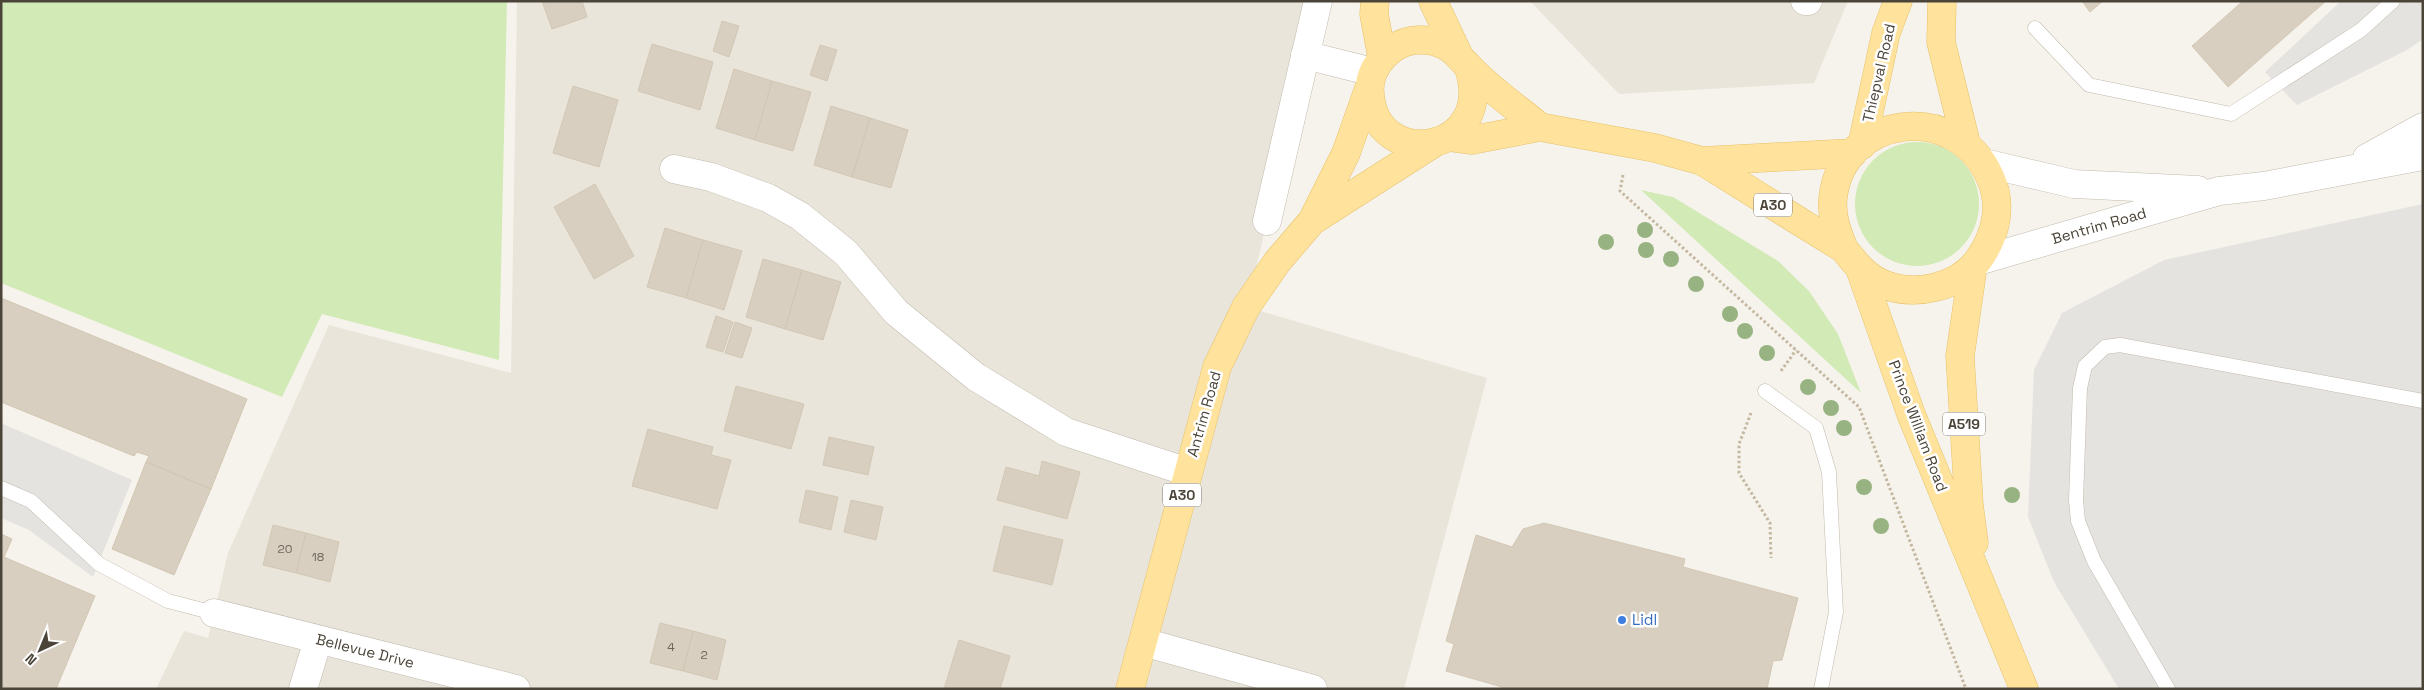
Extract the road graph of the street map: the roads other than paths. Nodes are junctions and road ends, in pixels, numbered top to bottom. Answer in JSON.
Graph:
{"nodes":[{"id":1,"x":1318,"y":1,"type":"edge"},
{"id":2,"x":1375,"y":1,"type":"edge"},
{"id":3,"x":1433,"y":1,"type":"edge"},
{"id":4,"x":1898,"y":1,"type":"edge"},
{"id":5,"x":1942,"y":1,"type":"edge"},
{"id":6,"x":2393,"y":1,"type":"edge"},
{"id":7,"x":2034,"y":28,"type":"dead end"},
{"id":8,"x":1305,"y":56,"type":"junction"},
{"id":9,"x":1463,"y":60,"type":"junction"},
{"id":10,"x":1375,"y":72,"type":"junction"},
{"id":11,"x":1540,"y":127,"type":"junction"},
{"id":12,"x":2423,"y":127,"type":"edge"},
{"id":13,"x":1442,"y":140,"type":"junction"},
{"id":14,"x":1858,"y":149,"type":"junction"},
{"id":15,"x":1975,"y":153,"type":"junction"},
{"id":16,"x":2423,"y":156,"type":"edge"},
{"id":17,"x":1702,"y":161,"type":"junction"},
{"id":18,"x":674,"y":168,"type":"dead end"},
{"id":19,"x":2346,"y":170,"type":"junction"},
{"id":20,"x":2219,"y":191,"type":"junction"},
{"id":21,"x":1267,"y":221,"type":"dead end"},
{"id":22,"x":1312,"y":221,"type":"junction"},
{"id":23,"x":1852,"y":259,"type":"junction"},
{"id":24,"x":1975,"y":264,"type":"junction"},
{"id":25,"x":1765,"y":391,"type":"road end"},
{"id":26,"x":2423,"y":401,"type":"edge"},
{"id":27,"x":1188,"y":472,"type":"junction"},
{"id":28,"x":1,"y":488,"type":"edge"},
{"id":29,"x":1979,"y":582,"type":"junction"},
{"id":30,"x":214,"y":613,"type":"joint"},
{"id":31,"x":318,"y":640,"type":"junction"},
{"id":32,"x":1143,"y":642,"type":"junction"},
{"id":33,"x":303,"y":689,"type":"edge"},
{"id":34,"x":516,"y":689,"type":"edge"},
{"id":35,"x":1130,"y":689,"type":"edge"},
{"id":36,"x":1313,"y":689,"type":"edge"},
{"id":37,"x":1821,"y":689,"type":"edge"},
{"id":38,"x":2024,"y":689,"type":"edge"},
{"id":39,"x":2168,"y":689,"type":"edge"}],
"edges":[{"from":1,"to":8,"type":"street"},
{"from":2,"to":10,"type":"main road","number":"A30"},
{"from":3,"to":9,"type":"main road","number":"A30"},
{"from":4,"to":14,"type":"main road","name":"Thiepval Road","number":"A519"},
{"from":5,"to":15,"type":"main road","number":"A519"},
{"from":6,"to":7,"type":"lane"},
{"from":8,"to":10,"type":"street"},
{"from":8,"to":21,"type":"street"},
{"from":9,"to":10,"type":"main road","number":"A30"},
{"from":9,"to":11,"type":"main road","number":"A30"},
{"from":9,"to":13,"type":"main road","number":"A30"},
{"from":10,"to":13,"type":"main road","number":"A30"},
{"from":10,"to":22,"type":"main road","name":"Antrim Road","number":"A30"},
{"from":11,"to":13,"type":"main road","number":"A30"},
{"from":11,"to":17,"type":"main road","number":"A30"},
{"from":12,"to":19,"type":"street","name":"Bentrim Road"},
{"from":13,"to":22,"type":"main road","name":"Antrim Road","number":"A30"},
{"from":14,"to":15,"type":"main road","number":"A519"},
{"from":14,"to":17,"type":"main road","number":"A30"},
{"from":14,"to":23,"type":"main road","number":"A519"},
{"from":15,"to":20,"type":"street","name":"Bentrim Road"},
{"from":15,"to":24,"type":"main road","number":"A519"},
{"from":16,"to":19,"type":"street","name":"Bentrim Road"},
{"from":17,"to":23,"type":"main road","number":"A30"},
{"from":18,"to":27,"type":"street"},
{"from":19,"to":20,"type":"street","name":"Bentrim Road"},
{"from":20,"to":24,"type":"street","name":"Bentrim Road"},
{"from":22,"to":27,"type":"main road","name":"Antrim Road","number":"A30"},
{"from":23,"to":24,"type":"main road","number":"A519"},
{"from":23,"to":29,"type":"main road","name":"Prince William Road","number":"A519"},
{"from":24,"to":29,"type":"main road","name":"Prince William Road","number":"A519"},
{"from":25,"to":37,"type":"lane"},
{"from":26,"to":39,"type":"lane"},
{"from":27,"to":32,"type":"main road","name":"Antrim Road","number":"A30"},
{"from":28,"to":30,"type":"lane"},
{"from":29,"to":38,"type":"main road","name":"Prince William Road","number":"A519"},
{"from":30,"to":31,"type":"street","name":"Bellevue Drive"},
{"from":31,"to":33,"type":"street"},
{"from":31,"to":34,"type":"street","name":"Bellevue Drive"},
{"from":32,"to":35,"type":"main road","name":"Antrim Road","number":"A30"},
{"from":32,"to":36,"type":"street"}]}
